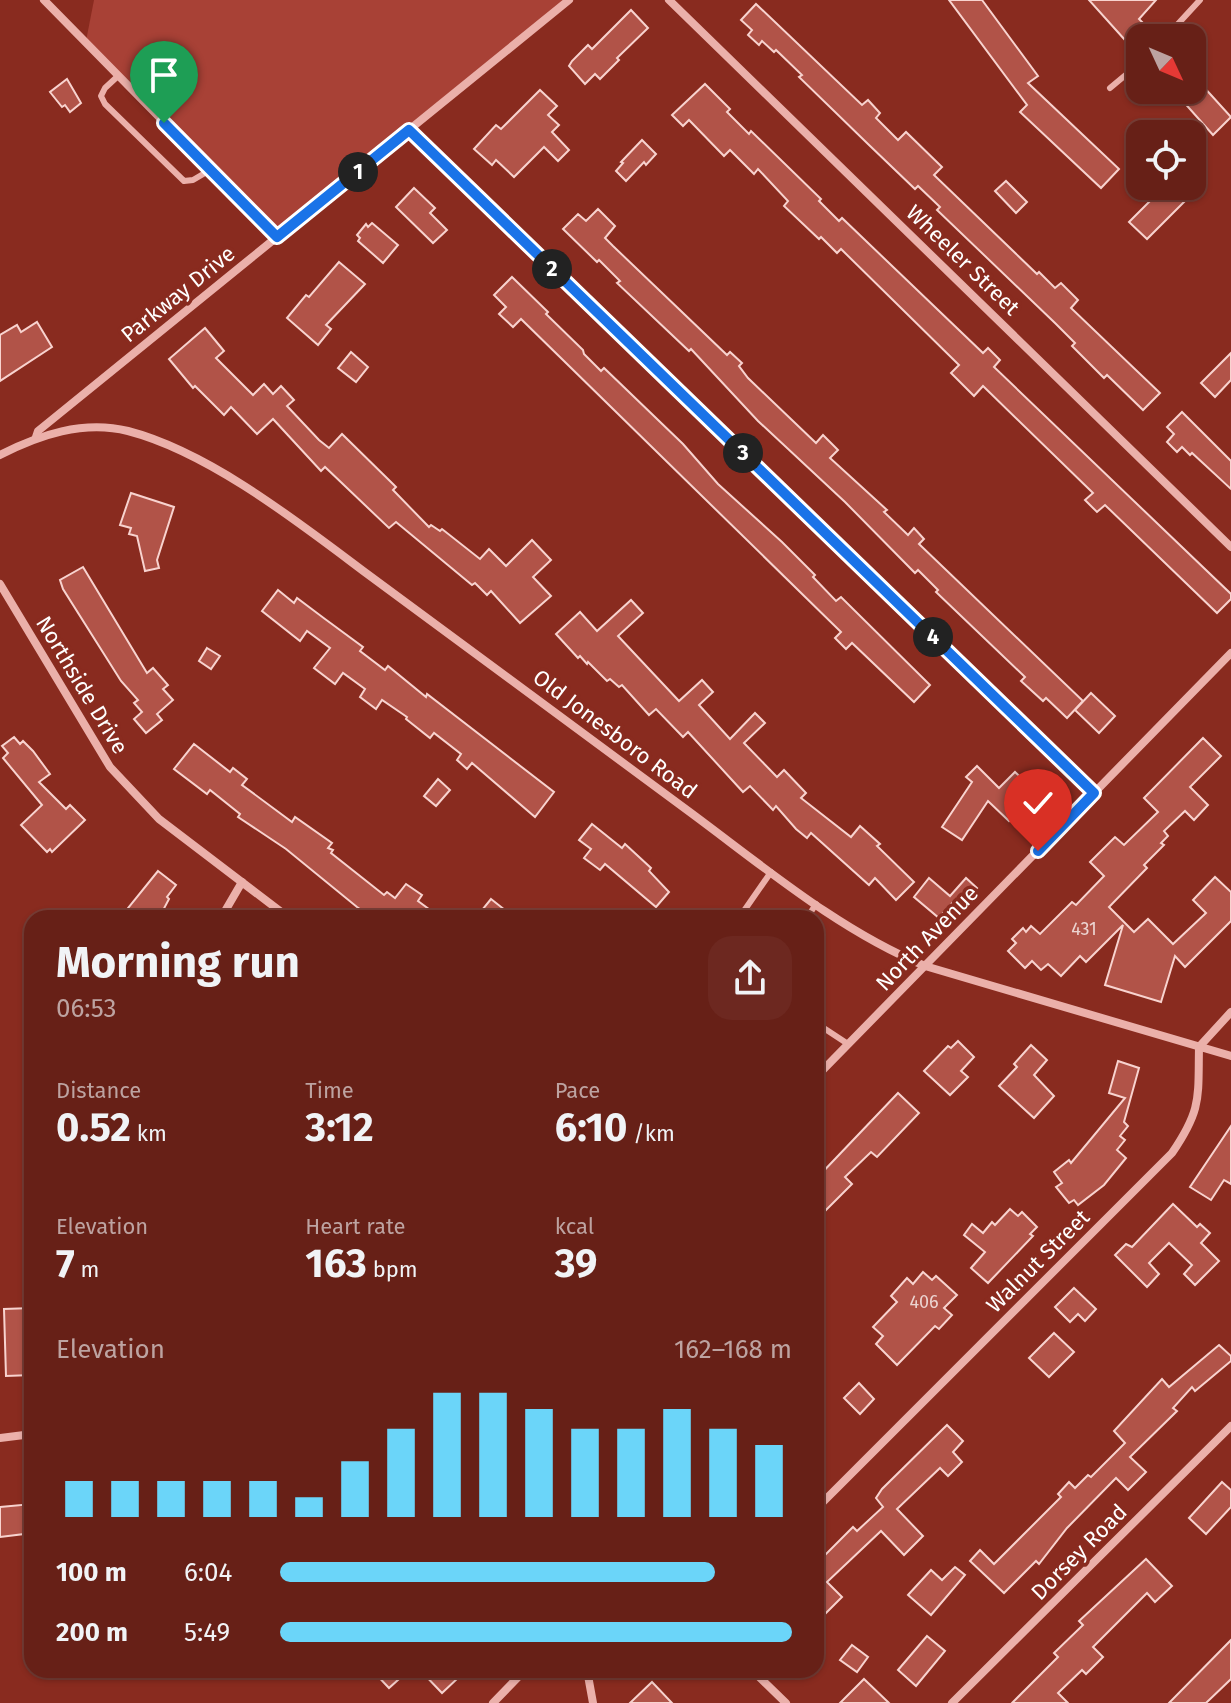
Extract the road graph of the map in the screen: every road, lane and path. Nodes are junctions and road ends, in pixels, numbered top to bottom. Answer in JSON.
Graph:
{"nodes":[{"id":1,"x":44,"y":0,"type":"edge"},
{"id":2,"x":569,"y":0,"type":"edge"},
{"id":3,"x":669,"y":0,"type":"edge"},
{"id":4,"x":1200,"y":0,"type":"edge"},
{"id":5,"x":1178,"y":24,"type":"edge"},
{"id":6,"x":1126,"y":75,"type":"edge"},
{"id":7,"x":118,"y":76,"type":"junction"},
{"id":8,"x":1110,"y":88,"type":"dead end"},
{"id":9,"x":409,"y":130,"type":"junction"},
{"id":10,"x":210,"y":170,"type":"junction"},
{"id":11,"x":277,"y":237,"type":"junction"},
{"id":12,"x":36,"y":437,"type":"junction"},
{"id":13,"x":0,"y":455,"type":"edge"},
{"id":14,"x":1231,"y":547,"type":"edge"},
{"id":15,"x":0,"y":584,"type":"edge"},
{"id":16,"x":1231,"y":653,"type":"edge"},
{"id":17,"x":1094,"y":793,"type":"junction"},
{"id":18,"x":771,"y":872,"type":"junction"},
{"id":19,"x":242,"y":882,"type":"junction"},
{"id":20,"x":816,"y":904,"type":"junction"},
{"id":21,"x":226,"y":910,"type":"edge"},
{"id":22,"x":279,"y":910,"type":"edge"},
{"id":23,"x":745,"y":910,"type":"edge"},
{"id":24,"x":812,"y":910,"type":"edge"},
{"id":25,"x":925,"y":966,"type":"junction"},
{"id":26,"x":1231,"y":1012,"type":"edge"},
{"id":27,"x":824,"y":1028,"type":"edge"},
{"id":28,"x":848,"y":1044,"type":"junction"},
{"id":29,"x":1199,"y":1047,"type":"junction"},
{"id":30,"x":1231,"y":1056,"type":"edge"},
{"id":31,"x":824,"y":1069,"type":"edge"},
{"id":32,"x":1231,"y":1426,"type":"edge"},
{"id":33,"x":24,"y":1435,"type":"edge"},
{"id":34,"x":0,"y":1438,"type":"edge"},
{"id":35,"x":824,"y":1501,"type":"edge"},
{"id":36,"x":517,"y":1678,"type":"edge"},
{"id":37,"x":588,"y":1678,"type":"edge"},
{"id":38,"x":760,"y":1678,"type":"edge"},
{"id":39,"x":493,"y":1703,"type":"edge"},
{"id":40,"x":593,"y":1703,"type":"edge"},
{"id":41,"x":786,"y":1703,"type":"edge"},
{"id":42,"x":952,"y":1703,"type":"edge"}],
"edges":[{"from":1,"to":7,"type":"street"},
{"from":2,"to":9,"type":"street","name":"Parkway Drive"},
{"from":3,"to":14,"type":"street","name":"Wheeler Street"},
{"from":4,"to":5,"type":"lane"},
{"from":6,"to":8,"type":"lane"},
{"from":7,"to":10,"type":"street"},
{"from":7,"to":10,"type":"lane"},
{"from":9,"to":11,"type":"street","name":"Parkway Drive"},
{"from":9,"to":17,"type":"street"},
{"from":10,"to":11,"type":"street"},
{"from":11,"to":12,"type":"street","name":"Parkway Drive"},
{"from":12,"to":13,"type":"street","name":"Old Jonesboro Road"},
{"from":12,"to":18,"type":"street","name":"Old Jonesboro Road"},
{"from":15,"to":19,"type":"street","name":"Northside Drive"},
{"from":16,"to":17,"type":"street","name":"North Avenue"},
{"from":17,"to":25,"type":"street","name":"North Avenue"},
{"from":18,"to":20,"type":"street","name":"Old Jonesboro Road"},
{"from":18,"to":23,"type":"lane"},
{"from":19,"to":21,"type":"street"},
{"from":19,"to":22,"type":"street","name":"Northside Drive"},
{"from":20,"to":24,"type":"lane"},
{"from":20,"to":25,"type":"street","name":"Old Jonesboro Road"},
{"from":25,"to":28,"type":"street","name":"North Avenue"},
{"from":25,"to":29,"type":"street","name":"Old Jonesboro Road"},
{"from":26,"to":29,"type":"street"},
{"from":27,"to":28,"type":"lane"},
{"from":28,"to":31,"type":"street","name":"North Avenue"},
{"from":29,"to":30,"type":"street","name":"Old Jonesboro Road"},
{"from":29,"to":35,"type":"street","name":"Walnut Street"},
{"from":32,"to":42,"type":"street","name":"Dorsey Road"},
{"from":33,"to":34,"type":"street"},
{"from":36,"to":39,"type":"street"},
{"from":37,"to":40,"type":"street"},
{"from":38,"to":41,"type":"street"}]}
